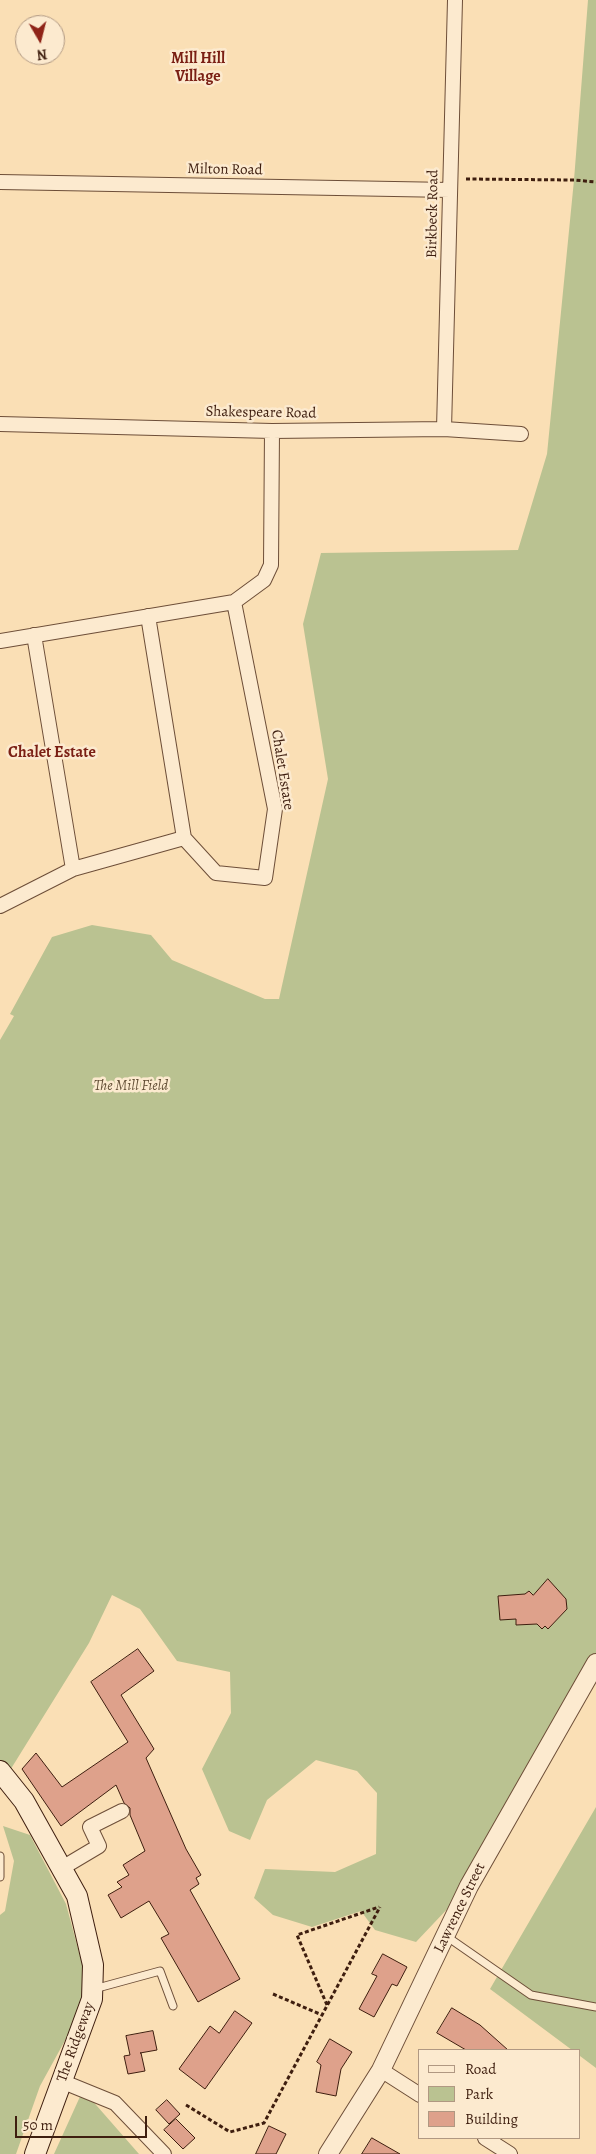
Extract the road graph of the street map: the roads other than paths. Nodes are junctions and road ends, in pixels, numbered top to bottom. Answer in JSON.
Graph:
{"nodes":[{"id":1,"x":456,"y":0,"type":"edge"},
{"id":2,"x":0,"y":182,"type":"edge"},
{"id":3,"x":450,"y":185,"type":"junction"},
{"id":4,"x":0,"y":424,"type":"edge"},
{"id":5,"x":444,"y":429,"type":"junction"},
{"id":6,"x":272,"y":431,"type":"junction"},
{"id":7,"x":521,"y":434,"type":"dead end"},
{"id":8,"x":234,"y":602,"type":"junction"},
{"id":9,"x":148,"y":616,"type":"junction"},
{"id":10,"x":34,"y":635,"type":"junction"},
{"id":11,"x":0,"y":642,"type":"edge"},
{"id":12,"x":184,"y":838,"type":"junction"},
{"id":13,"x":73,"y":869,"type":"junction"},
{"id":14,"x":0,"y":906,"type":"edge"},
{"id":15,"x":596,"y":1663,"type":"edge"},
{"id":16,"x":0,"y":1771,"type":"edge"},
{"id":17,"x":122,"y":1811,"type":"dead end"},
{"id":18,"x":0,"y":1856,"type":"edge"},
{"id":19,"x":62,"y":1868,"type":"junction"},
{"id":20,"x":0,"y":1876,"type":"edge"},
{"id":21,"x":446,"y":1935,"type":"junction"},
{"id":22,"x":93,"y":1989,"type":"junction"},
{"id":23,"x":173,"y":2006,"type":"dead end"},
{"id":24,"x":596,"y":2007,"type":"edge"},
{"id":25,"x":381,"y":2070,"type":"junction"},
{"id":26,"x":61,"y":2081,"type":"junction"},
{"id":27,"x":418,"y":2094,"type":"edge"},
{"id":28,"x":487,"y":2139,"type":"edge"},
{"id":29,"x":34,"y":2154,"type":"edge"},
{"id":30,"x":164,"y":2154,"type":"edge"},
{"id":31,"x":328,"y":2154,"type":"edge"},
{"id":32,"x":510,"y":2154,"type":"edge"}],
"edges":[{"from":1,"to":3,"type":"street","name":"Birkbeck Road"},
{"from":2,"to":3,"type":"street","name":"Milton Road"},
{"from":3,"to":5,"type":"street","name":"Birkbeck Road"},
{"from":4,"to":6,"type":"street","name":"Shakespeare Road"},
{"from":5,"to":6,"type":"street","name":"Shakespeare Road"},
{"from":5,"to":7,"type":"street","name":"Shakespeare Road"},
{"from":6,"to":8,"type":"street"},
{"from":8,"to":9,"type":"street"},
{"from":8,"to":12,"type":"street","name":"Chalet Estate"},
{"from":9,"to":10,"type":"street"},
{"from":9,"to":12,"type":"street"},
{"from":10,"to":11,"type":"street"},
{"from":10,"to":13,"type":"street"},
{"from":12,"to":13,"type":"street"},
{"from":13,"to":14,"type":"street"},
{"from":15,"to":21,"type":"street","name":"Lawrence Street"},
{"from":16,"to":19,"type":"main road","name":"The Ridgeway"},
{"from":17,"to":19,"type":"street"},
{"from":18,"to":20,"type":"lane"},
{"from":19,"to":22,"type":"main road","name":"The Ridgeway"},
{"from":21,"to":24,"type":"lane"},
{"from":21,"to":25,"type":"street","name":"Lawrence Street"},
{"from":22,"to":23,"type":"lane"},
{"from":22,"to":26,"type":"main road","name":"The Ridgeway"},
{"from":25,"to":27,"type":"street"},
{"from":25,"to":31,"type":"street","name":"Lawrence Street"},
{"from":26,"to":29,"type":"main road","name":"The Ridgeway"},
{"from":26,"to":30,"type":"street"},
{"from":28,"to":32,"type":"street"}]}
